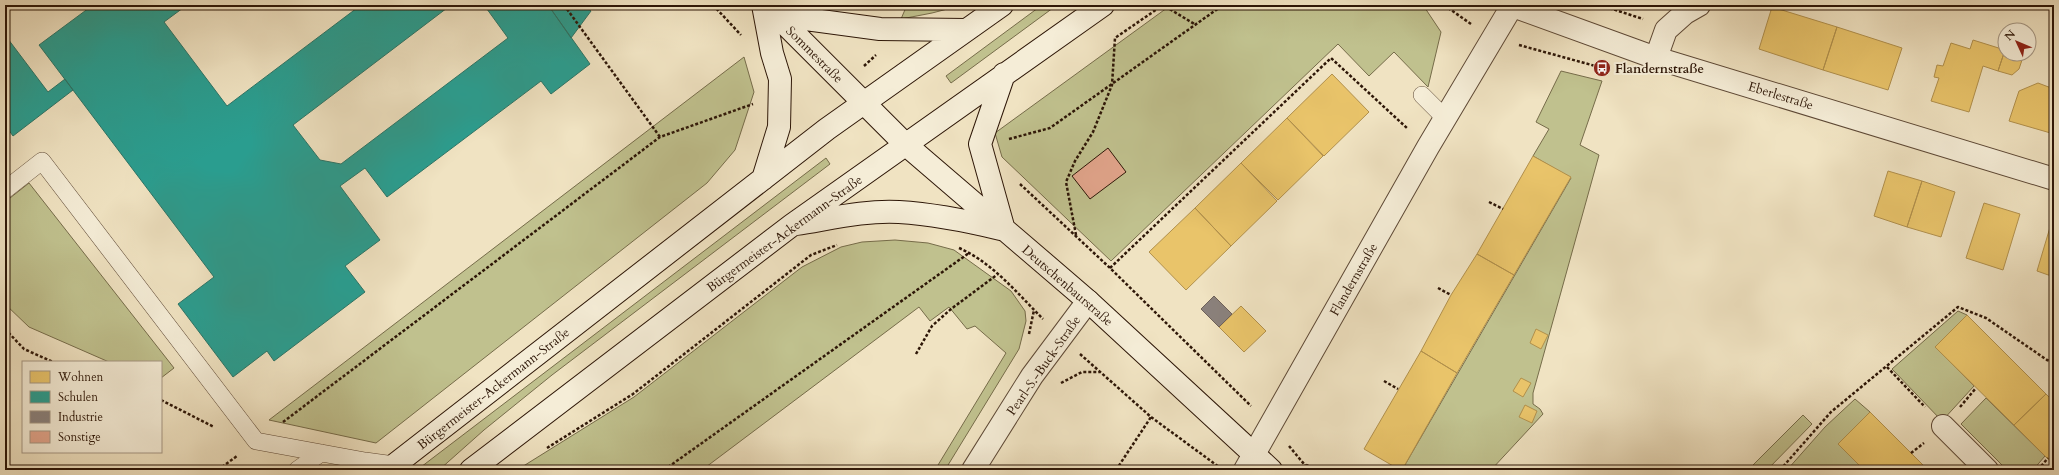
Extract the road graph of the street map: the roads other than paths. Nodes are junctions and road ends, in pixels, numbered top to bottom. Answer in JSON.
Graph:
{"nodes":[{"id":1,"x":1002,"y":5,"type":"edge"},
{"id":2,"x":1103,"y":5,"type":"edge"},
{"id":3,"x":1699,"y":5,"type":"edge"},
{"id":4,"x":1511,"y":6,"type":"edge"},
{"id":5,"x":768,"y":8,"type":"edge"},
{"id":6,"x":966,"y":30,"type":"junction"},
{"id":7,"x":1656,"y":58,"type":"junction"},
{"id":8,"x":1004,"y":74,"type":"junction"},
{"id":9,"x":1422,"y":95,"type":"dead end"},
{"id":10,"x":863,"y":103,"type":"junction"},
{"id":11,"x":1445,"y":118,"type":"junction"},
{"id":12,"x":905,"y":144,"type":"junction"},
{"id":13,"x":2054,"y":178,"type":"edge"},
{"id":14,"x":763,"y":179,"type":"junction"},
{"id":15,"x":5,"y":190,"type":"edge"},
{"id":16,"x":792,"y":225,"type":"junction"},
{"id":17,"x":1004,"y":230,"type":"junction"},
{"id":18,"x":1088,"y":301,"type":"junction"},
{"id":19,"x":1943,"y":426,"type":"road end"},
{"id":20,"x":321,"y":453,"type":"junction"},
{"id":21,"x":1249,"y":462,"type":"edge"},
{"id":22,"x":391,"y":468,"type":"edge"},
{"id":23,"x":297,"y":470,"type":"edge"},
{"id":24,"x":471,"y":470,"type":"edge"},
{"id":25,"x":973,"y":470,"type":"edge"},
{"id":26,"x":1271,"y":470,"type":"edge"},
{"id":27,"x":1987,"y":470,"type":"edge"}],
"edges":[{"from":1,"to":6,"type":"street","name":"Bürgermeister-Ackermann-Straße"},
{"from":2,"to":8,"type":"street","name":"Bürgermeister-Ackermann-Straße"},
{"from":3,"to":7,"type":"street"},
{"from":4,"to":7,"type":"street","name":"Eberlestraße"},
{"from":4,"to":11,"type":"street","name":"Flandernstraße"},
{"from":5,"to":6,"type":"street"},
{"from":5,"to":10,"type":"street","name":"Sommestraße"},
{"from":5,"to":14,"type":"street"},
{"from":6,"to":10,"type":"street","name":"Bürgermeister-Ackermann-Straße"},
{"from":7,"to":13,"type":"street","name":"Eberlestraße"},
{"from":8,"to":12,"type":"street","name":"Bürgermeister-Ackermann-Straße"},
{"from":8,"to":17,"type":"street"},
{"from":9,"to":11,"type":"lane"},
{"from":10,"to":12,"type":"street","name":"Deutschenbaurstraße"},
{"from":10,"to":14,"type":"street","name":"Bürgermeister-Ackermann-Straße"},
{"from":11,"to":21,"type":"street","name":"Flandernstraße"},
{"from":12,"to":16,"type":"street","name":"Bürgermeister-Ackermann-Straße"},
{"from":12,"to":17,"type":"street","name":"Deutschenbaurstraße"},
{"from":14,"to":22,"type":"street","name":"Bürgermeister-Ackermann-Straße"},
{"from":15,"to":20,"type":"lane"},
{"from":16,"to":17,"type":"street"},
{"from":16,"to":24,"type":"street","name":"Bürgermeister-Ackermann-Straße"},
{"from":17,"to":18,"type":"street","name":"Deutschenbaurstraße"},
{"from":18,"to":21,"type":"street","name":"Deutschenbaurstraße"},
{"from":18,"to":25,"type":"street","name":"Pearl-S.-Buck-Straße"},
{"from":19,"to":27,"type":"street"},
{"from":20,"to":22,"type":"lane"},
{"from":20,"to":23,"type":"lane"},
{"from":21,"to":26,"type":"street","name":"Deutschenbaurstraße"}]}
